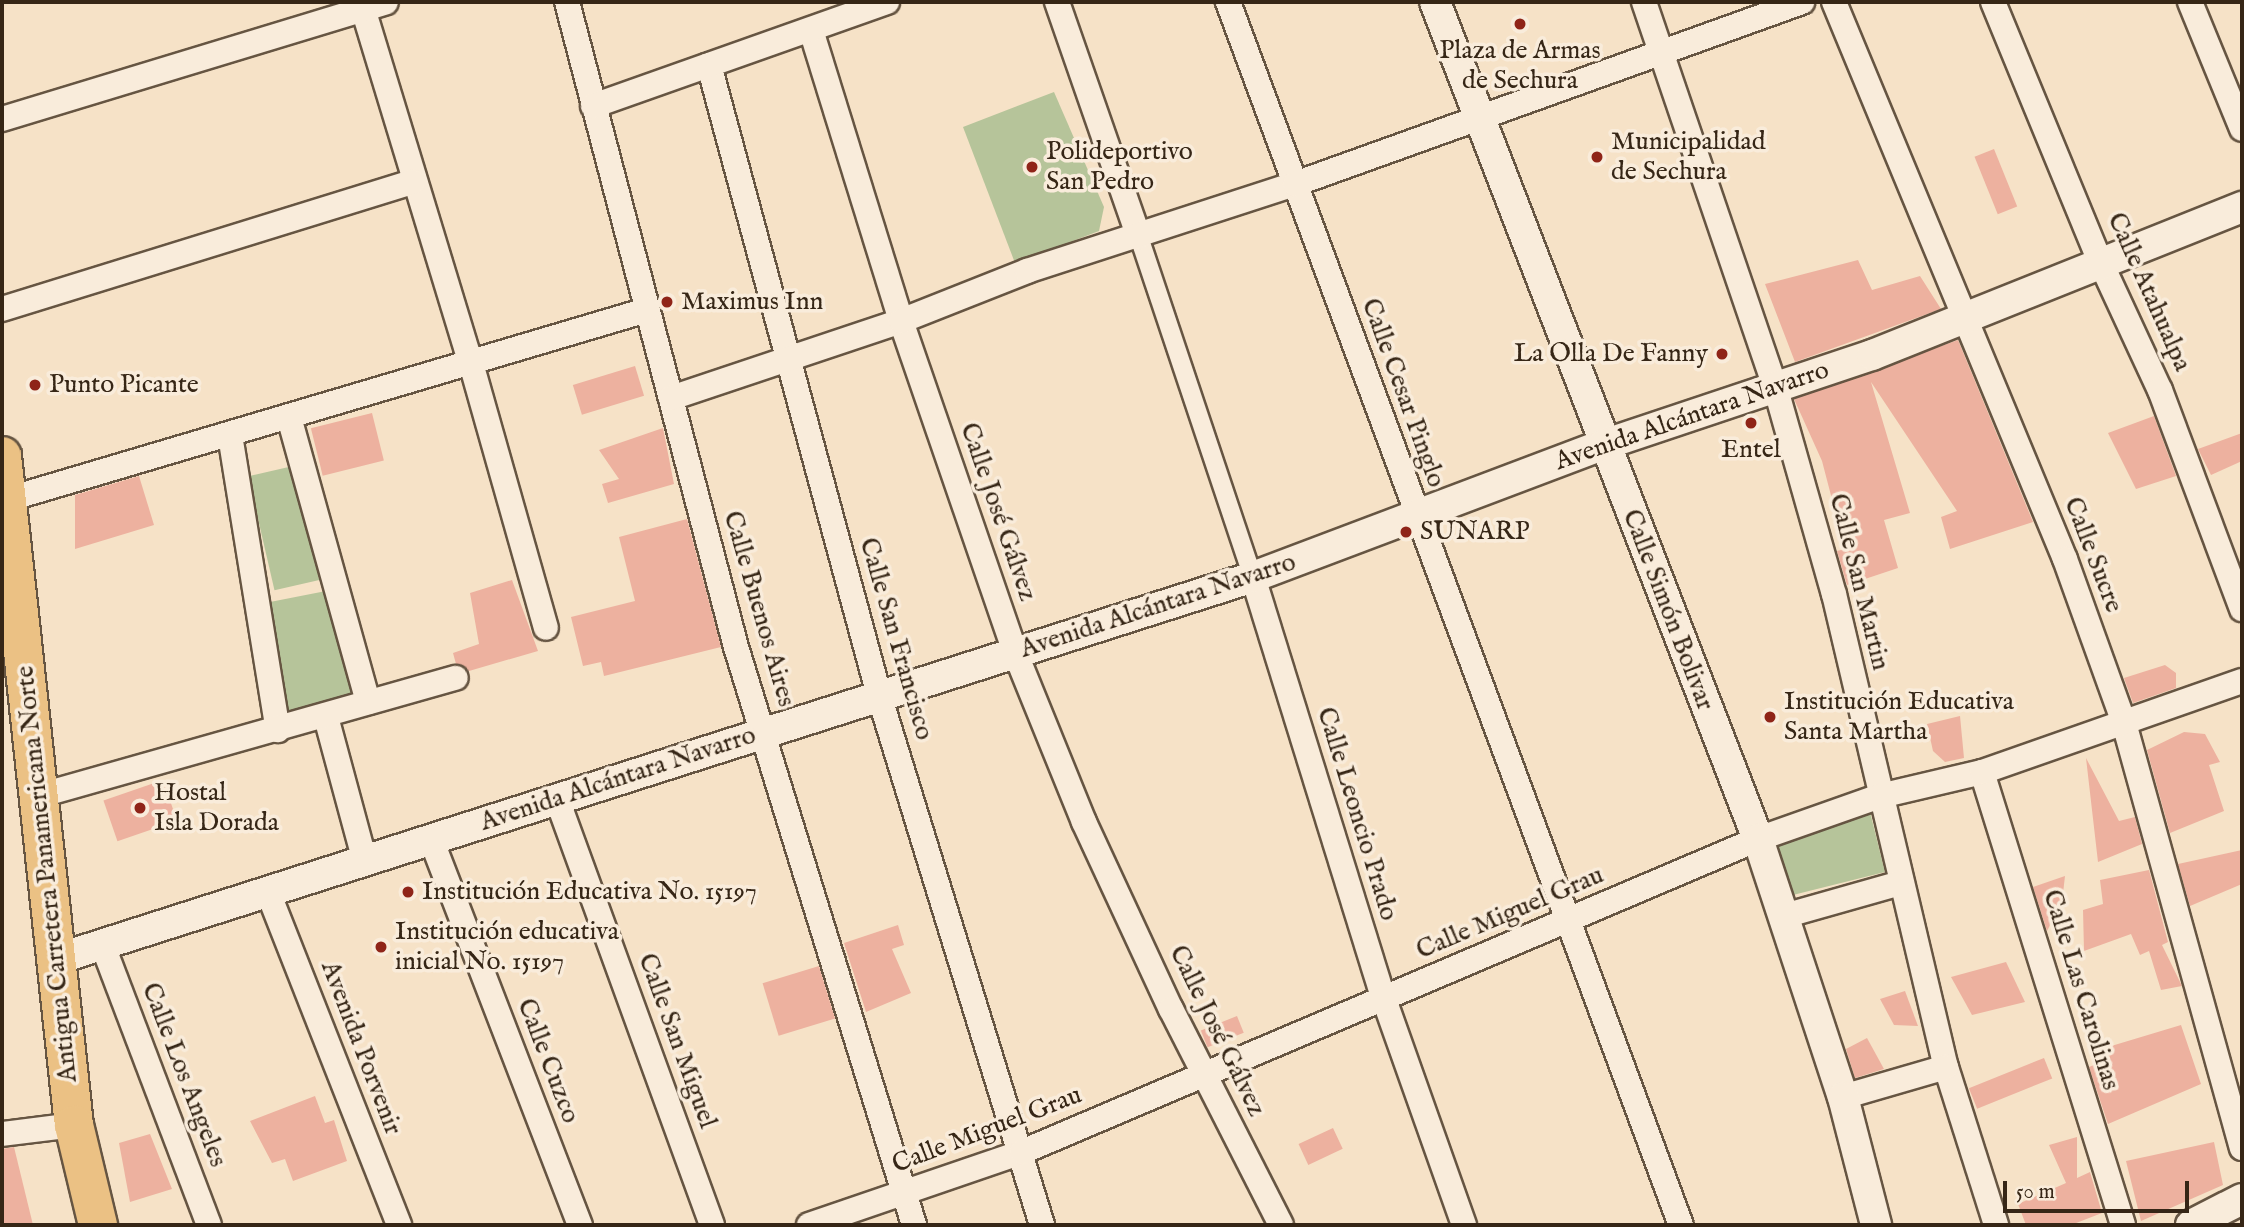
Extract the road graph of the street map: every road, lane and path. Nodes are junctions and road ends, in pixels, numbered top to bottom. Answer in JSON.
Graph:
{"nodes":[{"id":1,"x":567,"y":2,"type":"edge"},
{"id":2,"x":887,"y":2,"type":"edge"},
{"id":3,"x":1057,"y":2,"type":"edge"},
{"id":4,"x":1228,"y":2,"type":"edge"},
{"id":5,"x":1435,"y":2,"type":"edge"},
{"id":6,"x":1644,"y":2,"type":"edge"},
{"id":7,"x":1802,"y":2,"type":"edge"},
{"id":8,"x":1834,"y":2,"type":"edge"},
{"id":9,"x":1993,"y":2,"type":"edge"},
{"id":10,"x":2190,"y":2,"type":"edge"},
{"id":11,"x":370,"y":4,"type":"edge"},
{"id":12,"x":811,"y":30,"type":"junction"},
{"id":13,"x":1662,"y":51,"type":"junction"},
{"id":14,"x":709,"y":65,"type":"junction"},
{"id":15,"x":593,"y":106,"type":"junction"},
{"id":16,"x":1480,"y":115,"type":"junction"},
{"id":17,"x":2,"y":119,"type":"edge"},
{"id":18,"x":2242,"y":129,"type":"edge"},
{"id":19,"x":413,"y":182,"type":"junction"},
{"id":20,"x":1295,"y":184,"type":"junction"},
{"id":21,"x":2242,"y":207,"type":"edge"},
{"id":22,"x":1139,"y":237,"type":"junction"},
{"id":23,"x":2100,"y":261,"type":"junction"},
{"id":24,"x":2,"y":309,"type":"edge"},
{"id":25,"x":647,"y":310,"type":"junction"},
{"id":26,"x":1963,"y":318,"type":"junction"},
{"id":27,"x":901,"y":321,"type":"junction"},
{"id":28,"x":787,"y":356,"type":"junction"},
{"id":29,"x":471,"y":363,"type":"junction"},
{"id":30,"x":1775,"y":386,"type":"junction"},
{"id":31,"x":671,"y":398,"type":"junction"},
{"id":32,"x":289,"y":417,"type":"junction"},
{"id":33,"x":230,"y":435,"type":"junction"},
{"id":34,"x":1603,"y":445,"type":"junction"},
{"id":35,"x":2,"y":456,"type":"edge"},
{"id":36,"x":5,"y":500,"type":"edge"},
{"id":37,"x":1417,"y":516,"type":"junction"},
{"id":38,"x":1252,"y":577,"type":"junction"},
{"id":39,"x":2242,"y":609,"type":"edge"},
{"id":40,"x":545,"y":628,"type":"dead end"},
{"id":41,"x":1015,"y":652,"type":"junction"},
{"id":42,"x":456,"y":678,"type":"dead end"},
{"id":43,"x":2242,"y":681,"type":"edge"},
{"id":44,"x":879,"y":695,"type":"junction"},
{"id":45,"x":2,"y":696,"type":"edge"},
{"id":46,"x":369,"y":702,"type":"junction"},
{"id":47,"x":326,"y":717,"type":"junction"},
{"id":48,"x":2124,"y":723,"type":"junction"},
{"id":49,"x":278,"y":730,"type":"junction"},
{"id":50,"x":763,"y":733,"type":"junction"},
{"id":51,"x":1982,"y":772,"type":"junction"},
{"id":52,"x":38,"y":796,"type":"junction"},
{"id":53,"x":1880,"y":796,"type":"junction"},
{"id":54,"x":557,"y":799,"type":"junction"},
{"id":55,"x":431,"y":839,"type":"junction"},
{"id":56,"x":1758,"y":839,"type":"junction"},
{"id":57,"x":364,"y":858,"type":"junction"},
{"id":58,"x":1901,"y":883,"type":"junction"},
{"id":59,"x":268,"y":892,"type":"junction"},
{"id":60,"x":1784,"y":916,"type":"junction"},
{"id":61,"x":1567,"y":922,"type":"junction"},
{"id":62,"x":103,"y":946,"type":"junction"},
{"id":63,"x":57,"y":959,"type":"junction"},
{"id":64,"x":1384,"y":999,"type":"junction"},
{"id":65,"x":1946,"y":1067,"type":"junction"},
{"id":66,"x":1206,"y":1076,"type":"junction"},
{"id":67,"x":1843,"y":1097,"type":"junction"},
{"id":68,"x":74,"y":1125,"type":"junction"},
{"id":69,"x":2,"y":1134,"type":"edge"},
{"id":70,"x":2242,"y":1148,"type":"edge"},
{"id":71,"x":1022,"y":1152,"type":"junction"},
{"id":72,"x":905,"y":1194,"type":"junction"},
{"id":73,"x":2242,"y":1199,"type":"edge"},
{"id":74,"x":98,"y":1225,"type":"edge"},
{"id":75,"x":209,"y":1225,"type":"edge"},
{"id":76,"x":399,"y":1225,"type":"edge"},
{"id":77,"x":580,"y":1225,"type":"edge"},
{"id":78,"x":712,"y":1225,"type":"edge"},
{"id":79,"x":809,"y":1225,"type":"edge"},
{"id":80,"x":914,"y":1225,"type":"edge"},
{"id":81,"x":1042,"y":1225,"type":"edge"},
{"id":82,"x":1281,"y":1225,"type":"edge"},
{"id":83,"x":1464,"y":1225,"type":"edge"},
{"id":84,"x":1681,"y":1225,"type":"edge"},
{"id":85,"x":1876,"y":1225,"type":"edge"},
{"id":86,"x":1996,"y":1225,"type":"edge"},
{"id":87,"x":2123,"y":1225,"type":"edge"},
{"id":88,"x":2191,"y":1225,"type":"edge"}],
"edges":[{"from":1,"to":15,"type":"street","name":"Calle Buenos Aires"},
{"from":2,"to":12,"type":"street"},
{"from":3,"to":22,"type":"street"},
{"from":4,"to":20,"type":"street","name":"Calle Cesar Pinglo"},
{"from":5,"to":16,"type":"street","name":"Calle Simón Bolivar"},
{"from":6,"to":13,"type":"street","name":"Calle San Martin"},
{"from":7,"to":13,"type":"street"},
{"from":8,"to":26,"type":"street","name":"Calle Sucre"},
{"from":9,"to":23,"type":"street","name":"Calle Atahualpa"},
{"from":10,"to":18,"type":"street"},
{"from":11,"to":17,"type":"street"},
{"from":11,"to":19,"type":"street"},
{"from":12,"to":14,"type":"street"},
{"from":12,"to":27,"type":"street","name":"Calle José Gálvez"},
{"from":13,"to":16,"type":"street"},
{"from":13,"to":30,"type":"street","name":"Calle San Martin"},
{"from":14,"to":15,"type":"street"},
{"from":14,"to":28,"type":"street","name":"Calle San Francisco"},
{"from":15,"to":25,"type":"street","name":"Calle Buenos Aires"},
{"from":16,"to":20,"type":"street"},
{"from":16,"to":34,"type":"street","name":"Calle Simón Bolivar"},
{"from":19,"to":24,"type":"street"},
{"from":19,"to":29,"type":"street"},
{"from":20,"to":22,"type":"street"},
{"from":20,"to":37,"type":"street","name":"Calle Cesar Pinglo"},
{"from":21,"to":23,"type":"street","name":"Avenida Alcántara Navarro"},
{"from":22,"to":27,"type":"street"},
{"from":22,"to":38,"type":"street"},
{"from":23,"to":26,"type":"street","name":"Avenida Alcántara Navarro"},
{"from":23,"to":39,"type":"street","name":"Calle Atahualpa"},
{"from":25,"to":29,"type":"street"},
{"from":25,"to":31,"type":"street","name":"Calle Buenos Aires"},
{"from":26,"to":30,"type":"street","name":"Avenida Alcántara Navarro"},
{"from":26,"to":48,"type":"street","name":"Calle Sucre"},
{"from":27,"to":28,"type":"street"},
{"from":27,"to":41,"type":"street","name":"Calle José Gálvez"},
{"from":28,"to":31,"type":"street"},
{"from":28,"to":44,"type":"street","name":"Calle San Francisco"},
{"from":29,"to":32,"type":"street"},
{"from":29,"to":40,"type":"street"},
{"from":30,"to":34,"type":"street","name":"Avenida Alcántara Navarro"},
{"from":30,"to":53,"type":"street","name":"Calle San Martin"},
{"from":31,"to":50,"type":"street","name":"Calle Buenos Aires"},
{"from":32,"to":33,"type":"street"},
{"from":32,"to":46,"type":"street"},
{"from":33,"to":36,"type":"street"},
{"from":33,"to":49,"type":"street"},
{"from":34,"to":37,"type":"street","name":"Avenida Alcántara Navarro"},
{"from":34,"to":56,"type":"street","name":"Calle Simón Bolivar"},
{"from":35,"to":36,"type":"main road","name":"Antigua Carretera Panamericana Norte"},
{"from":36,"to":52,"type":"main road","name":"Antigua Carretera Panamericana Norte"},
{"from":37,"to":38,"type":"street","name":"Avenida Alcántara Navarro"},
{"from":37,"to":61,"type":"street","name":"Calle Cesar Pinglo"},
{"from":38,"to":41,"type":"street","name":"Avenida Alcántara Navarro"},
{"from":38,"to":64,"type":"street","name":"Calle Leoncio Prado"},
{"from":41,"to":44,"type":"street","name":"Avenida Alcántara Navarro"},
{"from":41,"to":66,"type":"street","name":"Calle José Gálvez"},
{"from":42,"to":46,"type":"street"},
{"from":43,"to":48,"type":"street","name":"Calle Miguel Grau"},
{"from":44,"to":50,"type":"street","name":"Avenida Alcántara Navarro"},
{"from":44,"to":71,"type":"street","name":"Calle San Francisco"},
{"from":45,"to":68,"type":"main road","name":"Antigua Carretera Panamericana Norte"},
{"from":46,"to":47,"type":"street"},
{"from":47,"to":49,"type":"street"},
{"from":47,"to":57,"type":"street"},
{"from":48,"to":51,"type":"street","name":"Calle Miguel Grau"},
{"from":48,"to":70,"type":"street","name":"Calle Sucre"},
{"from":49,"to":52,"type":"street"},
{"from":50,"to":54,"type":"street","name":"Avenida Alcántara Navarro"},
{"from":50,"to":72,"type":"street","name":"Calle Buenos Aires"},
{"from":51,"to":53,"type":"street","name":"Calle Miguel Grau"},
{"from":51,"to":87,"type":"street","name":"Calle Las Carolinas"},
{"from":52,"to":63,"type":"main road","name":"Antigua Carretera Panamericana Norte"},
{"from":53,"to":56,"type":"street","name":"Calle Miguel Grau"},
{"from":53,"to":58,"type":"street","name":"Calle San Martin"},
{"from":54,"to":55,"type":"street","name":"Avenida Alcántara Navarro"},
{"from":54,"to":78,"type":"street","name":"Calle San Miguel"},
{"from":55,"to":57,"type":"street","name":"Avenida Alcántara Navarro"},
{"from":55,"to":77,"type":"street","name":"Calle Cuzco"},
{"from":56,"to":60,"type":"street","name":"Calle Simón Bolivar"},
{"from":56,"to":61,"type":"street","name":"Calle Miguel Grau"},
{"from":57,"to":59,"type":"street","name":"Avenida Alcántara Navarro"},
{"from":58,"to":60,"type":"street"},
{"from":58,"to":65,"type":"street","name":"Calle San Martin"},
{"from":59,"to":62,"type":"street","name":"Avenida Alcántara Navarro"},
{"from":59,"to":76,"type":"street","name":"Avenida Porvenir"},
{"from":60,"to":67,"type":"street","name":"Calle Simón Bolivar"},
{"from":61,"to":64,"type":"street","name":"Calle Miguel Grau"},
{"from":61,"to":84,"type":"street","name":"Calle Cesar Pinglo"},
{"from":62,"to":63,"type":"street","name":"Avenida Alcántara Navarro"},
{"from":62,"to":75,"type":"street","name":"Calle Los Angeles"},
{"from":63,"to":68,"type":"main road","name":"Antigua Carretera Panamericana Norte"},
{"from":64,"to":66,"type":"street","name":"Calle Miguel Grau"},
{"from":64,"to":83,"type":"street","name":"Calle Leoncio Prado"},
{"from":65,"to":67,"type":"street"},
{"from":65,"to":86,"type":"street","name":"Calle San Martin"},
{"from":66,"to":71,"type":"street","name":"Calle Miguel Grau"},
{"from":66,"to":82,"type":"street","name":"Calle José Gálvez"},
{"from":67,"to":85,"type":"street","name":"Calle Simón Bolivar"},
{"from":68,"to":69,"type":"street"},
{"from":68,"to":74,"type":"main road","name":"Antigua Carretera Panamericana Norte"},
{"from":71,"to":72,"type":"street","name":"Calle Miguel Grau"},
{"from":71,"to":81,"type":"street","name":"Calle San Francisco"},
{"from":72,"to":79,"type":"street","name":"Calle Miguel Grau"},
{"from":72,"to":80,"type":"street","name":"Calle Buenos Aires"},
{"from":73,"to":88,"type":"street"}]}
